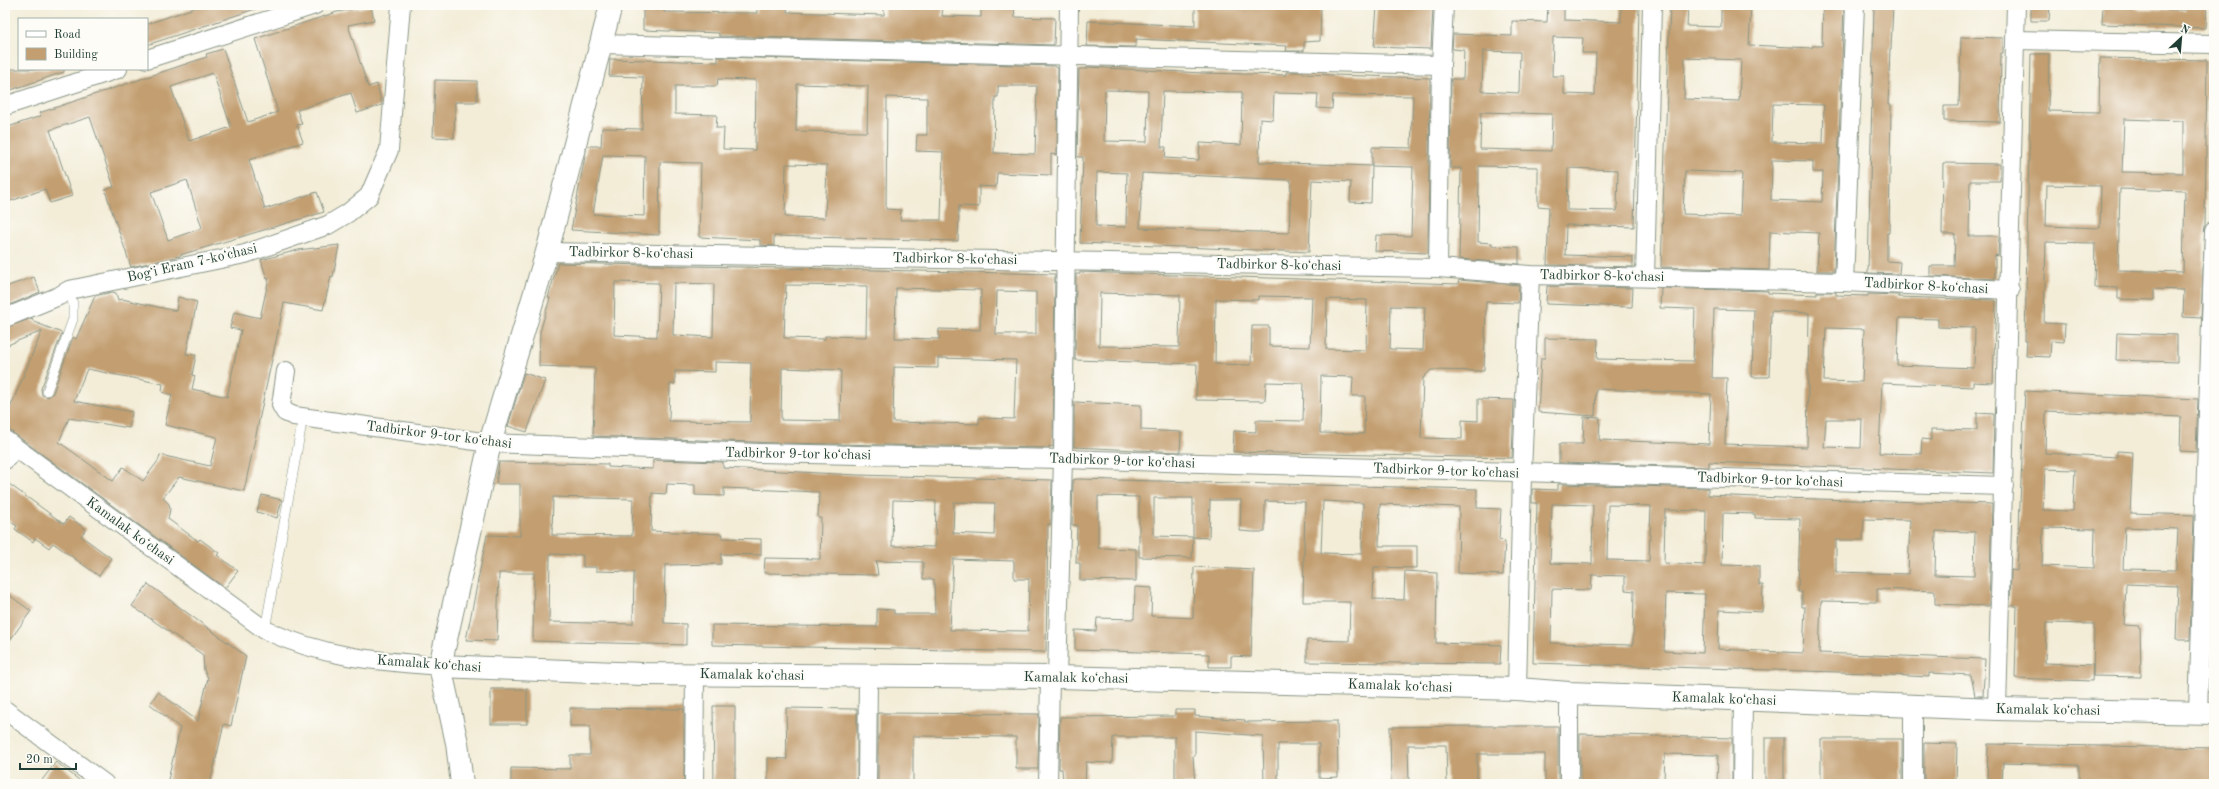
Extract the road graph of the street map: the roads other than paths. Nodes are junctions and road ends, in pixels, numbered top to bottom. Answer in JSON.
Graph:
{"nodes":[{"id":1,"x":315,"y":5,"type":"edge"},
{"id":2,"x":401,"y":5,"type":"edge"},
{"id":3,"x":611,"y":5,"type":"edge"},
{"id":4,"x":1069,"y":5,"type":"edge"},
{"id":5,"x":1444,"y":5,"type":"edge"},
{"id":6,"x":1652,"y":5,"type":"edge"},
{"id":7,"x":1854,"y":5,"type":"edge"},
{"id":8,"x":2016,"y":5,"type":"edge"},
{"id":9,"x":2016,"y":40,"type":"junction"},
{"id":10,"x":601,"y":44,"type":"junction"},
{"id":11,"x":2214,"y":44,"type":"edge"},
{"id":12,"x":1068,"y":57,"type":"junction"},
{"id":13,"x":148,"y":59,"type":"edge"},
{"id":14,"x":1441,"y":65,"type":"junction"},
{"id":15,"x":115,"y":70,"type":"edge"},
{"id":16,"x":5,"y":106,"type":"edge"},
{"id":17,"x":2214,"y":231,"type":"edge"},
{"id":18,"x":548,"y":252,"type":"junction"},
{"id":19,"x":1065,"y":261,"type":"junction"},
{"id":20,"x":1438,"y":268,"type":"junction"},
{"id":21,"x":1530,"y":275,"type":"junction"},
{"id":22,"x":1644,"y":277,"type":"junction"},
{"id":23,"x":1844,"y":282,"type":"junction"},
{"id":24,"x":69,"y":290,"type":"junction"},
{"id":25,"x":2010,"y":290,"type":"junction"},
{"id":26,"x":5,"y":318,"type":"edge"},
{"id":27,"x":286,"y":371,"type":"dead end"},
{"id":28,"x":47,"y":391,"type":"dead end"},
{"id":29,"x":303,"y":417,"type":"junction"},
{"id":30,"x":490,"y":444,"type":"junction"},
{"id":31,"x":8,"y":450,"type":"edge"},
{"id":32,"x":1063,"y":459,"type":"junction"},
{"id":33,"x":1522,"y":473,"type":"junction"},
{"id":34,"x":2004,"y":486,"type":"junction"},
{"id":35,"x":265,"y":630,"type":"junction"},
{"id":36,"x":440,"y":666,"type":"junction"},
{"id":37,"x":695,"y":674,"type":"junction"},
{"id":38,"x":868,"y":676,"type":"junction"},
{"id":39,"x":1053,"y":677,"type":"junction"},
{"id":40,"x":1517,"y":690,"type":"junction"},
{"id":41,"x":1569,"y":693,"type":"junction"},
{"id":42,"x":1743,"y":700,"type":"junction"},
{"id":43,"x":1913,"y":706,"type":"junction"},
{"id":44,"x":1997,"y":709,"type":"junction"},
{"id":45,"x":5,"y":710,"type":"edge"},
{"id":46,"x":2206,"y":713,"type":"edge"},
{"id":47,"x":105,"y":784,"type":"edge"},
{"id":48,"x":462,"y":784,"type":"edge"},
{"id":49,"x":694,"y":784,"type":"edge"},
{"id":50,"x":867,"y":784,"type":"edge"},
{"id":51,"x":1048,"y":784,"type":"edge"},
{"id":52,"x":1569,"y":784,"type":"edge"},
{"id":53,"x":1742,"y":784,"type":"edge"},
{"id":54,"x":1913,"y":784,"type":"edge"}],
"edges":[{"from":1,"to":13,"type":"street"},
{"from":2,"to":24,"type":"street","name":"Bogʻi Eram 7-koʻchasi"},
{"from":3,"to":10,"type":"street"},
{"from":4,"to":12,"type":"street"},
{"from":5,"to":14,"type":"street"},
{"from":6,"to":22,"type":"street"},
{"from":7,"to":23,"type":"street"},
{"from":8,"to":9,"type":"street"},
{"from":9,"to":11,"type":"street"},
{"from":9,"to":25,"type":"street"},
{"from":10,"to":12,"type":"street"},
{"from":10,"to":18,"type":"street"},
{"from":12,"to":14,"type":"street"},
{"from":12,"to":19,"type":"street"},
{"from":14,"to":20,"type":"street"},
{"from":15,"to":16,"type":"street"},
{"from":17,"to":46,"type":"street"},
{"from":18,"to":19,"type":"street","name":"Tadbirkor 8-koʻchasi"},
{"from":18,"to":30,"type":"street"},
{"from":19,"to":20,"type":"street","name":"Tadbirkor 8-koʻchasi"},
{"from":19,"to":32,"type":"street"},
{"from":20,"to":21,"type":"street","name":"Tadbirkor 8-koʻchasi"},
{"from":21,"to":22,"type":"street","name":"Tadbirkor 8-koʻchasi"},
{"from":21,"to":33,"type":"street"},
{"from":22,"to":23,"type":"street","name":"Tadbirkor 8-koʻchasi"},
{"from":23,"to":25,"type":"street","name":"Tadbirkor 8-koʻchasi"},
{"from":24,"to":26,"type":"street","name":"Bogʻi Eram 7-koʻchasi"},
{"from":24,"to":28,"type":"lane"},
{"from":25,"to":34,"type":"street"},
{"from":27,"to":29,"type":"street","name":"Tadbirkor 9-tor koʻchasi"},
{"from":29,"to":30,"type":"street","name":"Tadbirkor 9-tor koʻchasi"},
{"from":29,"to":35,"type":"lane"},
{"from":30,"to":32,"type":"street","name":"Tadbirkor 9-tor koʻchasi"},
{"from":30,"to":36,"type":"street"},
{"from":31,"to":35,"type":"street","name":"Kamalak koʻchasi"},
{"from":32,"to":33,"type":"street","name":"Tadbirkor 9-tor koʻchasi"},
{"from":32,"to":39,"type":"street"},
{"from":33,"to":34,"type":"street","name":"Tadbirkor 9-tor koʻchasi"},
{"from":33,"to":40,"type":"street"},
{"from":34,"to":44,"type":"street"},
{"from":35,"to":36,"type":"street","name":"Kamalak koʻchasi"},
{"from":36,"to":37,"type":"street","name":"Kamalak koʻchasi"},
{"from":36,"to":48,"type":"street"},
{"from":37,"to":38,"type":"street","name":"Kamalak koʻchasi"},
{"from":37,"to":49,"type":"street"},
{"from":38,"to":39,"type":"street","name":"Kamalak koʻchasi"},
{"from":38,"to":50,"type":"street"},
{"from":39,"to":40,"type":"street","name":"Kamalak koʻchasi"},
{"from":39,"to":51,"type":"street"},
{"from":40,"to":41,"type":"street","name":"Kamalak koʻchasi"},
{"from":41,"to":42,"type":"street","name":"Kamalak koʻchasi"},
{"from":41,"to":52,"type":"street"},
{"from":42,"to":43,"type":"street","name":"Kamalak koʻchasi"},
{"from":42,"to":53,"type":"street"},
{"from":43,"to":44,"type":"street","name":"Kamalak koʻchasi"},
{"from":43,"to":54,"type":"street"},
{"from":44,"to":46,"type":"street","name":"Kamalak koʻchasi"},
{"from":45,"to":47,"type":"street"}]}
